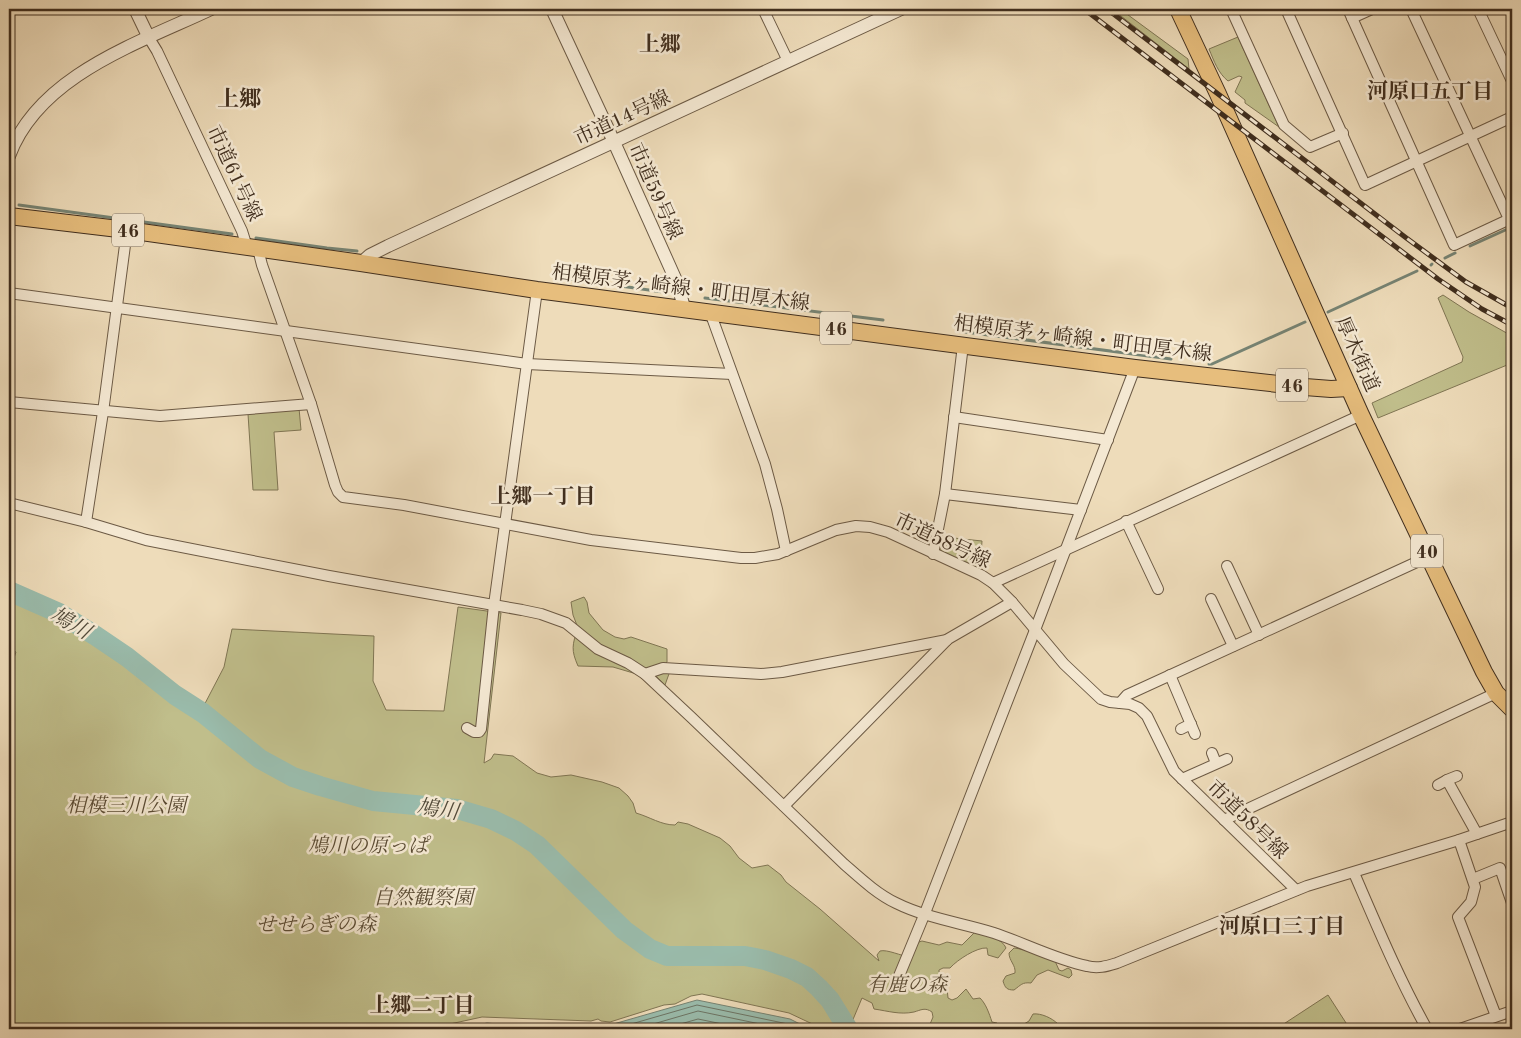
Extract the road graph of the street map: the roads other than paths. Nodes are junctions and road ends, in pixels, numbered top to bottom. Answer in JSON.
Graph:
{"nodes":[{"id":1,"x":135,"y":9,"type":"edge"},
{"id":2,"x":211,"y":9,"type":"edge"},
{"id":3,"x":552,"y":9,"type":"edge"},
{"id":4,"x":763,"y":9,"type":"edge"},
{"id":5,"x":901,"y":9,"type":"edge"},
{"id":6,"x":1179,"y":9,"type":"edge"},
{"id":7,"x":1231,"y":9,"type":"edge"},
{"id":8,"x":1286,"y":9,"type":"edge"},
{"id":9,"x":1372,"y":9,"type":"edge"},
{"id":10,"x":1411,"y":9,"type":"edge"},
{"id":11,"x":1478,"y":9,"type":"edge"},
{"id":12,"x":1350,"y":13,"type":"edge"},
{"id":13,"x":149,"y":38,"type":"junction"},
{"id":14,"x":788,"y":61,"type":"junction"},
{"id":15,"x":1512,"y":82,"type":"edge"},
{"id":16,"x":1512,"y":117,"type":"edge"},
{"id":17,"x":1343,"y":133,"type":"junction"},
{"id":18,"x":1470,"y":136,"type":"junction"},
{"id":19,"x":614,"y":142,"type":"junction"},
{"id":20,"x":9,"y":156,"type":"edge"},
{"id":21,"x":1416,"y":162,"type":"junction"},
{"id":22,"x":9,"y":216,"type":"edge"},
{"id":23,"x":1510,"y":218,"type":"edge"},
{"id":24,"x":127,"y":230,"type":"junction"},
{"id":25,"x":252,"y":248,"type":"junction"},
{"id":26,"x":361,"y":263,"type":"junction"},
{"id":27,"x":536,"y":290,"type":"junction"},
{"id":28,"x":9,"y":293,"type":"edge"},
{"id":29,"x":116,"y":308,"type":"junction"},
{"id":30,"x":684,"y":308,"type":"junction"},
{"id":31,"x":710,"y":312,"type":"junction"},
{"id":32,"x":284,"y":330,"type":"junction"},
{"id":33,"x":962,"y":345,"type":"junction"},
{"id":34,"x":527,"y":364,"type":"junction"},
{"id":35,"x":1135,"y":368,"type":"junction"},
{"id":36,"x":732,"y":374,"type":"junction"},
{"id":37,"x":1349,"y":388,"type":"junction"},
{"id":38,"x":9,"y":402,"type":"edge"},
{"id":39,"x":311,"y":404,"type":"junction"},
{"id":40,"x":103,"y":412,"type":"junction"},
{"id":41,"x":1361,"y":415,"type":"junction"},
{"id":42,"x":954,"y":416,"type":"junction"},
{"id":43,"x":1108,"y":440,"type":"junction"},
{"id":44,"x":945,"y":494,"type":"junction"},
{"id":45,"x":9,"y":503,"type":"edge"},
{"id":46,"x":1081,"y":510,"type":"junction"},
{"id":47,"x":86,"y":522,"type":"junction"},
{"id":48,"x":1126,"y":522,"type":"junction"},
{"id":49,"x":505,"y":524,"type":"junction"},
{"id":50,"x":1066,"y":549,"type":"junction"},
{"id":51,"x":786,"y":551,"type":"junction"},
{"id":52,"x":933,"y":554,"type":"junction"},
{"id":53,"x":1430,"y":556,"type":"junction"},
{"id":54,"x":1227,"y":566,"type":"dead end"},
{"id":55,"x":993,"y":583,"type":"junction"},
{"id":56,"x":1158,"y":589,"type":"dead end"},
{"id":57,"x":1211,"y":599,"type":"dead end"},
{"id":58,"x":1012,"y":602,"type":"junction"},
{"id":59,"x":494,"y":605,"type":"junction"},
{"id":60,"x":1035,"y":630,"type":"junction"},
{"id":61,"x":1259,"y":634,"type":"junction"},
{"id":62,"x":948,"y":639,"type":"junction"},
{"id":63,"x":1233,"y":646,"type":"junction"},
{"id":64,"x":645,"y":674,"type":"junction"},
{"id":65,"x":1170,"y":675,"type":"junction"},
{"id":66,"x":1496,"y":693,"type":"junction"},
{"id":67,"x":1120,"y":703,"type":"junction"},
{"id":68,"x":1512,"y":709,"type":"edge"},
{"id":69,"x":467,"y":728,"type":"dead end"},
{"id":70,"x":1180,"y":729,"type":"dead end"},
{"id":71,"x":1212,"y":753,"type":"dead end"},
{"id":72,"x":1227,"y":759,"type":"dead end"},
{"id":73,"x":1216,"y":764,"type":"junction"},
{"id":74,"x":1457,"y":776,"type":"dead end"},
{"id":75,"x":1182,"y":779,"type":"junction"},
{"id":76,"x":784,"y":806,"type":"junction"},
{"id":77,"x":1224,"y":820,"type":"junction"},
{"id":78,"x":1512,"y":822,"type":"edge"},
{"id":79,"x":1477,"y":834,"type":"junction"},
{"id":80,"x":1460,"y":840,"type":"junction"},
{"id":81,"x":1354,"y":873,"type":"junction"},
{"id":82,"x":1473,"y":879,"type":"junction"},
{"id":83,"x":1296,"y":890,"type":"junction"},
{"id":84,"x":1512,"y":903,"type":"edge"},
{"id":85,"x":925,"y":913,"type":"junction"},
{"id":86,"x":899,"y":976,"type":"dead end"},
{"id":87,"x":1512,"y":1011,"type":"edge"},
{"id":88,"x":1496,"y":1016,"type":"junction"},
{"id":89,"x":1427,"y":1029,"type":"edge"},
{"id":90,"x":1460,"y":1029,"type":"edge"}],
"edges":[{"from":1,"to":13,"type":"street","name":"市道61号線"},
{"from":2,"to":13,"type":"street"},
{"from":3,"to":19,"type":"street","name":"市道59号線"},
{"from":4,"to":14,"type":"street"},
{"from":5,"to":14,"type":"street","name":"市道14号線"},
{"from":6,"to":37,"type":"main road","name":"厚木街道","number":"40"},
{"from":7,"to":17,"type":"street"},
{"from":8,"to":17,"type":"street"},
{"from":9,"to":12,"type":"street"},
{"from":10,"to":18,"type":"street"},
{"from":11,"to":15,"type":"street"},
{"from":12,"to":21,"type":"street"},
{"from":13,"to":20,"type":"street"},
{"from":13,"to":25,"type":"street","name":"市道61号線"},
{"from":14,"to":19,"type":"street","name":"市道14号線"},
{"from":16,"to":18,"type":"street"},
{"from":17,"to":21,"type":"street"},
{"from":18,"to":21,"type":"street"},
{"from":18,"to":23,"type":"street"},
{"from":19,"to":26,"type":"street","name":"市道14号線"},
{"from":19,"to":30,"type":"street","name":"市道59号線"},
{"from":21,"to":23,"type":"street"},
{"from":22,"to":24,"type":"main road","name":"相模原茅ヶ崎線・町田厚木線","number":"46"},
{"from":24,"to":25,"type":"main road","name":"相模原茅ヶ崎線・町田厚木線","number":"46"},
{"from":24,"to":29,"type":"street"},
{"from":25,"to":26,"type":"main road","name":"相模原茅ヶ崎線・町田厚木線","number":"46"},
{"from":25,"to":32,"type":"street","name":"市道61号線"},
{"from":26,"to":27,"type":"main road","name":"相模原茅ヶ崎線・町田厚木線","number":"46"},
{"from":27,"to":30,"type":"main road","name":"相模原茅ヶ崎線・町田厚木線","number":"46"},
{"from":27,"to":34,"type":"street"},
{"from":28,"to":29,"type":"street"},
{"from":29,"to":32,"type":"street"},
{"from":29,"to":40,"type":"street"},
{"from":30,"to":31,"type":"main road","name":"相模原茅ヶ崎線・町田厚木線","number":"46"},
{"from":31,"to":33,"type":"main road","name":"相模原茅ヶ崎線・町田厚木線","number":"46"},
{"from":31,"to":36,"type":"street"},
{"from":32,"to":34,"type":"street"},
{"from":32,"to":39,"type":"street","name":"市道61号線"},
{"from":33,"to":35,"type":"main road","name":"相模原茅ヶ崎線・町田厚木線","number":"46"},
{"from":33,"to":42,"type":"street"},
{"from":34,"to":36,"type":"street"},
{"from":34,"to":49,"type":"street"},
{"from":35,"to":37,"type":"main road","name":"相模原茅ヶ崎線・町田厚木線","number":"46"},
{"from":35,"to":43,"type":"street"},
{"from":36,"to":51,"type":"street"},
{"from":37,"to":41,"type":"main road","name":"厚木街道","number":"40"},
{"from":38,"to":40,"type":"street"},
{"from":39,"to":40,"type":"street"},
{"from":39,"to":49,"type":"street","name":"市道61号線"},
{"from":40,"to":47,"type":"street"},
{"from":41,"to":48,"type":"street"},
{"from":41,"to":53,"type":"main road","name":"厚木街道","number":"40"},
{"from":42,"to":43,"type":"street"},
{"from":42,"to":44,"type":"street"},
{"from":43,"to":46,"type":"street"},
{"from":44,"to":46,"type":"street"},
{"from":44,"to":52,"type":"street"},
{"from":45,"to":47,"type":"street"},
{"from":46,"to":50,"type":"street"},
{"from":47,"to":59,"type":"street"},
{"from":48,"to":50,"type":"street"},
{"from":48,"to":56,"type":"street"},
{"from":49,"to":51,"type":"street","name":"市道58号線"},
{"from":49,"to":59,"type":"street"},
{"from":50,"to":55,"type":"street"},
{"from":50,"to":60,"type":"street"},
{"from":51,"to":52,"type":"street","name":"市道58号線"},
{"from":52,"to":55,"type":"street","name":"市道58号線"},
{"from":53,"to":61,"type":"street"},
{"from":53,"to":66,"type":"main road","name":"厚木街道","number":"40"},
{"from":54,"to":61,"type":"street"},
{"from":55,"to":58,"type":"street","name":"市道58号線"},
{"from":57,"to":63,"type":"street"},
{"from":58,"to":60,"type":"street","name":"市道58号線"},
{"from":58,"to":62,"type":"street"},
{"from":59,"to":64,"type":"street"},
{"from":59,"to":69,"type":"street"},
{"from":60,"to":67,"type":"street","name":"市道58号線"},
{"from":60,"to":85,"type":"street"},
{"from":61,"to":63,"type":"street"},
{"from":62,"to":64,"type":"street"},
{"from":62,"to":76,"type":"street"},
{"from":63,"to":65,"type":"street"},
{"from":64,"to":76,"type":"street"},
{"from":65,"to":67,"type":"street"},
{"from":65,"to":70,"type":"street"},
{"from":66,"to":68,"type":"main road","name":"厚木街道","number":"40"},
{"from":66,"to":77,"type":"street"},
{"from":67,"to":75,"type":"street","name":"市道58号線"},
{"from":71,"to":73,"type":"street"},
{"from":72,"to":73,"type":"street"},
{"from":73,"to":75,"type":"street"},
{"from":74,"to":79,"type":"street"},
{"from":75,"to":77,"type":"street","name":"市道58号線"},
{"from":76,"to":85,"type":"street"},
{"from":77,"to":83,"type":"street","name":"市道58号線"},
{"from":78,"to":79,"type":"street"},
{"from":79,"to":80,"type":"street"},
{"from":80,"to":81,"type":"street"},
{"from":80,"to":82,"type":"street"},
{"from":81,"to":83,"type":"street"},
{"from":81,"to":89,"type":"street"},
{"from":82,"to":84,"type":"street"},
{"from":82,"to":88,"type":"street"},
{"from":83,"to":85,"type":"street"},
{"from":85,"to":86,"type":"street"},
{"from":87,"to":88,"type":"street"},
{"from":88,"to":90,"type":"street"}]}
